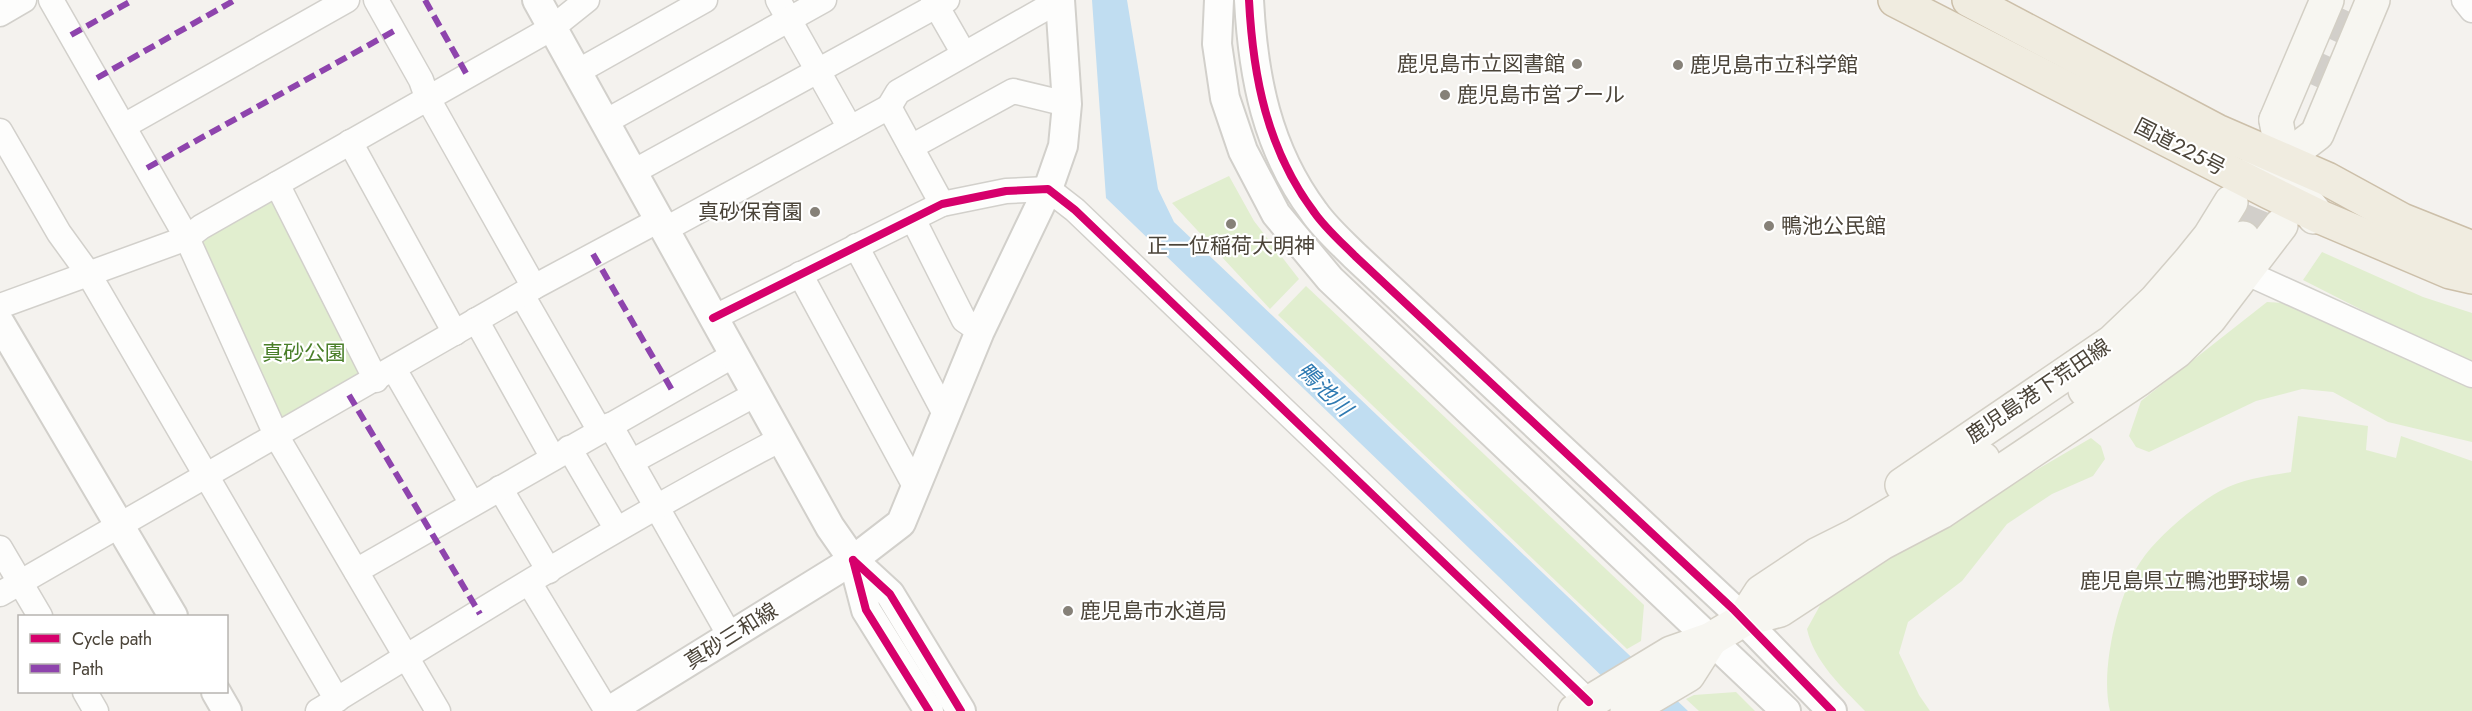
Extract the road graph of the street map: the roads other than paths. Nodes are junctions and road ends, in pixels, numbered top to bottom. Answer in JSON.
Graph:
{"nodes":[{"id":1,"x":24,"y":0,"type":"edge"},
{"id":2,"x":51,"y":0,"type":"edge"},
{"id":3,"x":347,"y":0,"type":"edge"},
{"id":4,"x":376,"y":0,"type":"edge"},
{"id":5,"x":537,"y":0,"type":"edge"},
{"id":6,"x":587,"y":0,"type":"edge"},
{"id":7,"x":705,"y":0,"type":"edge"},
{"id":8,"x":825,"y":0,"type":"edge"},
{"id":9,"x":1060,"y":0,"type":"edge"},
{"id":10,"x":1219,"y":0,"type":"edge"},
{"id":11,"x":1249,"y":0,"type":"edge"},
{"id":12,"x":1895,"y":0,"type":"edge"},
{"id":13,"x":1969,"y":0,"type":"edge"},
{"id":14,"x":2327,"y":0,"type":"edge"},
{"id":15,"x":2373,"y":0,"type":"edge"},
{"id":16,"x":2464,"y":0,"type":"edge"},
{"id":17,"x":939,"y":2,"type":"edge"},
{"id":18,"x":783,"y":10,"type":"edge"},
{"id":19,"x":2472,"y":10,"type":"edge"},
{"id":20,"x":0,"y":14,"type":"edge"},
{"id":21,"x":552,"y":28,"type":"junction"},
{"id":22,"x":964,"y":54,"type":"junction"},
{"id":23,"x":577,"y":72,"type":"junction"},
{"id":24,"x":818,"y":72,"type":"junction"},
{"id":25,"x":427,"y":98,"type":"junction"},
{"id":26,"x":1067,"y":104,"type":"junction"},
{"id":27,"x":889,"y":107,"type":"junction"},
{"id":28,"x":2276,"y":120,"type":"junction"},
{"id":29,"x":605,"y":122,"type":"junction"},
{"id":30,"x":124,"y":126,"type":"junction"},
{"id":31,"x":850,"y":128,"type":"junction"},
{"id":32,"x":0,"y":131,"type":"edge"},
{"id":33,"x":2217,"y":131,"type":"junction"},
{"id":34,"x":2316,"y":134,"type":"junction"},
{"id":35,"x":350,"y":142,"type":"junction"},
{"id":36,"x":911,"y":147,"type":"junction"},
{"id":37,"x":633,"y":172,"type":"junction"},
{"id":38,"x":2264,"y":175,"type":"junction"},
{"id":39,"x":2327,"y":180,"type":"junction"},
{"id":40,"x":277,"y":184,"type":"junction"},
{"id":41,"x":1048,"y":189,"type":"junction"},
{"id":42,"x":942,"y":204,"type":"junction"},
{"id":43,"x":2318,"y":216,"type":"junction"},
{"id":44,"x":913,"y":219,"type":"junction"},
{"id":45,"x":662,"y":225,"type":"junction"},
{"id":46,"x":2281,"y":225,"type":"junction"},
{"id":47,"x":187,"y":238,"type":"junction"},
{"id":48,"x":2243,"y":238,"type":"tunnel mouth"},
{"id":49,"x":856,"y":246,"type":"junction"},
{"id":50,"x":2472,"y":248,"type":"edge"},
{"id":51,"x":87,"y":273,"type":"junction"},
{"id":52,"x":2247,"y":273,"type":"junction"},
{"id":53,"x":800,"y":274,"type":"junction"},
{"id":54,"x":2472,"y":277,"type":"edge"},
{"id":55,"x":528,"y":291,"type":"junction"},
{"id":56,"x":0,"y":306,"type":"edge"},
{"id":57,"x":714,"y":318,"type":"junction"},
{"id":58,"x":476,"y":320,"type":"junction"},
{"id":59,"x":0,"y":323,"type":"edge"},
{"id":60,"x":981,"y":331,"type":"junction"},
{"id":61,"x":455,"y":333,"type":"junction"},
{"id":62,"x":734,"y":355,"type":"junction"},
{"id":63,"x":385,"y":374,"type":"junction"},
{"id":64,"x":2472,"y":375,"type":"edge"},
{"id":65,"x":756,"y":394,"type":"junction"},
{"id":66,"x":945,"y":414,"type":"junction"},
{"id":67,"x":605,"y":428,"type":"junction"},
{"id":68,"x":277,"y":437,"type":"junction"},
{"id":69,"x":781,"y":439,"type":"junction"},
{"id":70,"x":561,"y":453,"type":"junction"},
{"id":71,"x":1979,"y":461,"type":"junction"},
{"id":72,"x":631,"y":462,"type":"junction"},
{"id":73,"x":206,"y":478,"type":"junction"},
{"id":74,"x":500,"y":488,"type":"junction"},
{"id":75,"x":916,"y":488,"type":"junction"},
{"id":76,"x":472,"y":504,"type":"junction"},
{"id":77,"x":655,"y":507,"type":"junction"},
{"id":78,"x":122,"y":526,"type":"junction"},
{"id":79,"x":616,"y":528,"type":"junction"},
{"id":80,"x":1882,"y":543,"type":"junction"},
{"id":81,"x":0,"y":548,"type":"edge"},
{"id":82,"x":1818,"y":554,"type":"junction"},
{"id":83,"x":853,"y":560,"type":"junction"},
{"id":84,"x":356,"y":571,"type":"junction"},
{"id":85,"x":539,"y":577,"type":"junction"},
{"id":86,"x":10,"y":589,"type":"edge"},
{"id":87,"x":39,"y":615,"type":"edge"},
{"id":88,"x":172,"y":615,"type":"edge"},
{"id":89,"x":1743,"y":620,"type":"junction"},
{"id":90,"x":730,"y":636,"type":"junction"},
{"id":91,"x":1711,"y":639,"type":"junction"},
{"id":92,"x":406,"y":657,"type":"junction"},
{"id":93,"x":1680,"y":664,"type":"junction"},
{"id":94,"x":86,"y":693,"type":"edge"},
{"id":95,"x":217,"y":693,"type":"edge"},
{"id":96,"x":328,"y":705,"type":"edge"},
{"id":97,"x":1582,"y":706,"type":"edge"},
{"id":98,"x":96,"y":711,"type":"edge"},
{"id":99,"x":227,"y":711,"type":"edge"},
{"id":100,"x":438,"y":711,"type":"edge"},
{"id":101,"x":608,"y":711,"type":"edge"},
{"id":102,"x":929,"y":711,"type":"edge"},
{"id":103,"x":961,"y":711,"type":"edge"},
{"id":104,"x":1627,"y":711,"type":"edge"},
{"id":105,"x":1786,"y":711,"type":"edge"},
{"id":106,"x":1832,"y":711,"type":"edge"}],
"edges":[{"from":1,"to":20,"type":"street"},
{"from":2,"to":30,"type":"street"},
{"from":3,"to":30,"type":"street"},
{"from":4,"to":25,"type":"street"},
{"from":5,"to":21,"type":"street"},
{"from":6,"to":21,"type":"street"},
{"from":7,"to":23,"type":"street"},
{"from":8,"to":18,"type":"street"},
{"from":9,"to":22,"type":"street"},
{"from":9,"to":26,"type":"street","name":"真砂三和線"},
{"from":10,"to":91,"type":"street"},
{"from":11,"to":89,"type":"street"},
{"from":12,"to":38,"type":"highway","name":"国道225号"},
{"from":13,"to":33,"type":"highway","name":"国道225号"},
{"from":14,"to":28,"type":"main road"},
{"from":15,"to":34,"type":"main road"},
{"from":16,"to":19,"type":"street"},
{"from":17,"to":22,"type":"street"},
{"from":17,"to":24,"type":"street"},
{"from":18,"to":24,"type":"street"},
{"from":18,"to":29,"type":"street"},
{"from":21,"to":23,"type":"street"},
{"from":21,"to":25,"type":"street"},
{"from":22,"to":27,"type":"street"},
{"from":23,"to":29,"type":"street"},
{"from":24,"to":31,"type":"street"},
{"from":24,"to":37,"type":"street"},
{"from":25,"to":35,"type":"street"},
{"from":25,"to":55,"type":"street"},
{"from":26,"to":36,"type":"street"},
{"from":26,"to":41,"type":"street","name":"真砂三和線"},
{"from":27,"to":31,"type":"street"},
{"from":27,"to":36,"type":"street"},
{"from":28,"to":33,"type":"main road"},
{"from":28,"to":38,"type":"main road"},
{"from":29,"to":37,"type":"street"},
{"from":30,"to":47,"type":"street"},
{"from":31,"to":45,"type":"street"},
{"from":32,"to":51,"type":"street"},
{"from":33,"to":38,"type":"highway","name":"国道225号"},
{"from":34,"to":38,"type":"main road"},
{"from":34,"to":39,"type":"main road"},
{"from":35,"to":40,"type":"street"},
{"from":35,"to":61,"type":"street"},
{"from":36,"to":42,"type":"street"},
{"from":37,"to":45,"type":"street"},
{"from":38,"to":39,"type":"highway","name":"国道225号"},
{"from":38,"to":43,"type":"highway","name":"国道225号"},
{"from":38,"to":46,"type":"main road"},
{"from":38,"to":82,"type":"main road","name":"鹿児島港下荒田線"},
{"from":39,"to":50,"type":"highway","name":"国道225号"},
{"from":40,"to":47,"type":"street"},
{"from":40,"to":63,"type":"street"},
{"from":41,"to":42,"type":"street"},
{"from":41,"to":60,"type":"street","name":"真砂三和線"},
{"from":41,"to":97,"type":"street"},
{"from":42,"to":44,"type":"street"},
{"from":43,"to":46,"type":"main road"},
{"from":43,"to":54,"type":"highway","name":"国道225号"},
{"from":44,"to":49,"type":"street"},
{"from":44,"to":60,"type":"street"},
{"from":45,"to":55,"type":"street"},
{"from":45,"to":57,"type":"street"},
{"from":46,"to":52,"type":"main road","name":"鹿児島港下荒田線"},
{"from":47,"to":51,"type":"street"},
{"from":47,"to":68,"type":"street"},
{"from":48,"to":71,"type":"main road","name":"鹿児島港下荒田線"},
{"from":49,"to":53,"type":"street"},
{"from":49,"to":66,"type":"street"},
{"from":51,"to":56,"type":"street"},
{"from":51,"to":73,"type":"street"},
{"from":52,"to":64,"type":"street"},
{"from":52,"to":80,"type":"main road","name":"鹿児島港下荒田線"},
{"from":53,"to":57,"type":"street"},
{"from":53,"to":75,"type":"street"},
{"from":55,"to":58,"type":"street"},
{"from":55,"to":67,"type":"street"},
{"from":57,"to":62,"type":"street"},
{"from":58,"to":61,"type":"street"},
{"from":58,"to":70,"type":"street"},
{"from":59,"to":78,"type":"street"},
{"from":60,"to":66,"type":"street","name":"真砂三和線"},
{"from":61,"to":63,"type":"street"},
{"from":62,"to":65,"type":"street"},
{"from":62,"to":67,"type":"street"},
{"from":63,"to":68,"type":"street"},
{"from":63,"to":76,"type":"street"},
{"from":65,"to":69,"type":"street"},
{"from":65,"to":72,"type":"street"},
{"from":66,"to":75,"type":"street","name":"真砂三和線"},
{"from":67,"to":70,"type":"street"},
{"from":67,"to":72,"type":"street"},
{"from":68,"to":73,"type":"street"},
{"from":68,"to":84,"type":"street"},
{"from":69,"to":77,"type":"street"},
{"from":69,"to":83,"type":"street"},
{"from":70,"to":74,"type":"street"},
{"from":70,"to":79,"type":"street"},
{"from":71,"to":80,"type":"main road","name":"鹿児島港下荒田線"},
{"from":71,"to":82,"type":"main road","name":"鹿児島港下荒田線"},
{"from":72,"to":77,"type":"street"},
{"from":73,"to":78,"type":"street"},
{"from":73,"to":96,"type":"street"},
{"from":74,"to":76,"type":"street"},
{"from":74,"to":85,"type":"street"},
{"from":75,"to":83,"type":"street","name":"真砂三和線"},
{"from":76,"to":84,"type":"street"},
{"from":77,"to":79,"type":"street"},
{"from":77,"to":90,"type":"street"},
{"from":78,"to":86,"type":"street"},
{"from":78,"to":88,"type":"street"},
{"from":79,"to":85,"type":"street"},
{"from":80,"to":89,"type":"main road","name":"鹿児島港下荒田線"},
{"from":81,"to":86,"type":"street"},
{"from":82,"to":89,"type":"main road","name":"鹿児島港下荒田線"},
{"from":83,"to":90,"type":"street","name":"真砂三和線"},
{"from":83,"to":102,"type":"street"},
{"from":83,"to":103,"type":"street"},
{"from":84,"to":92,"type":"street"},
{"from":85,"to":92,"type":"street"},
{"from":85,"to":101,"type":"street"},
{"from":86,"to":87,"type":"street"},
{"from":89,"to":91,"type":"main road","name":"鹿児島港下荒田線"},
{"from":89,"to":106,"type":"street"},
{"from":90,"to":101,"type":"street","name":"真砂三和線"},
{"from":91,"to":93,"type":"main road","name":"鹿児島港下荒田線"},
{"from":91,"to":105,"type":"street"},
{"from":92,"to":96,"type":"street"},
{"from":92,"to":100,"type":"street"},
{"from":93,"to":97,"type":"main road","name":"鹿児島港下荒田線"},
{"from":93,"to":104,"type":"main road","name":"鹿児島港下荒田線"},
{"from":94,"to":98,"type":"street"},
{"from":95,"to":99,"type":"street"}]}
